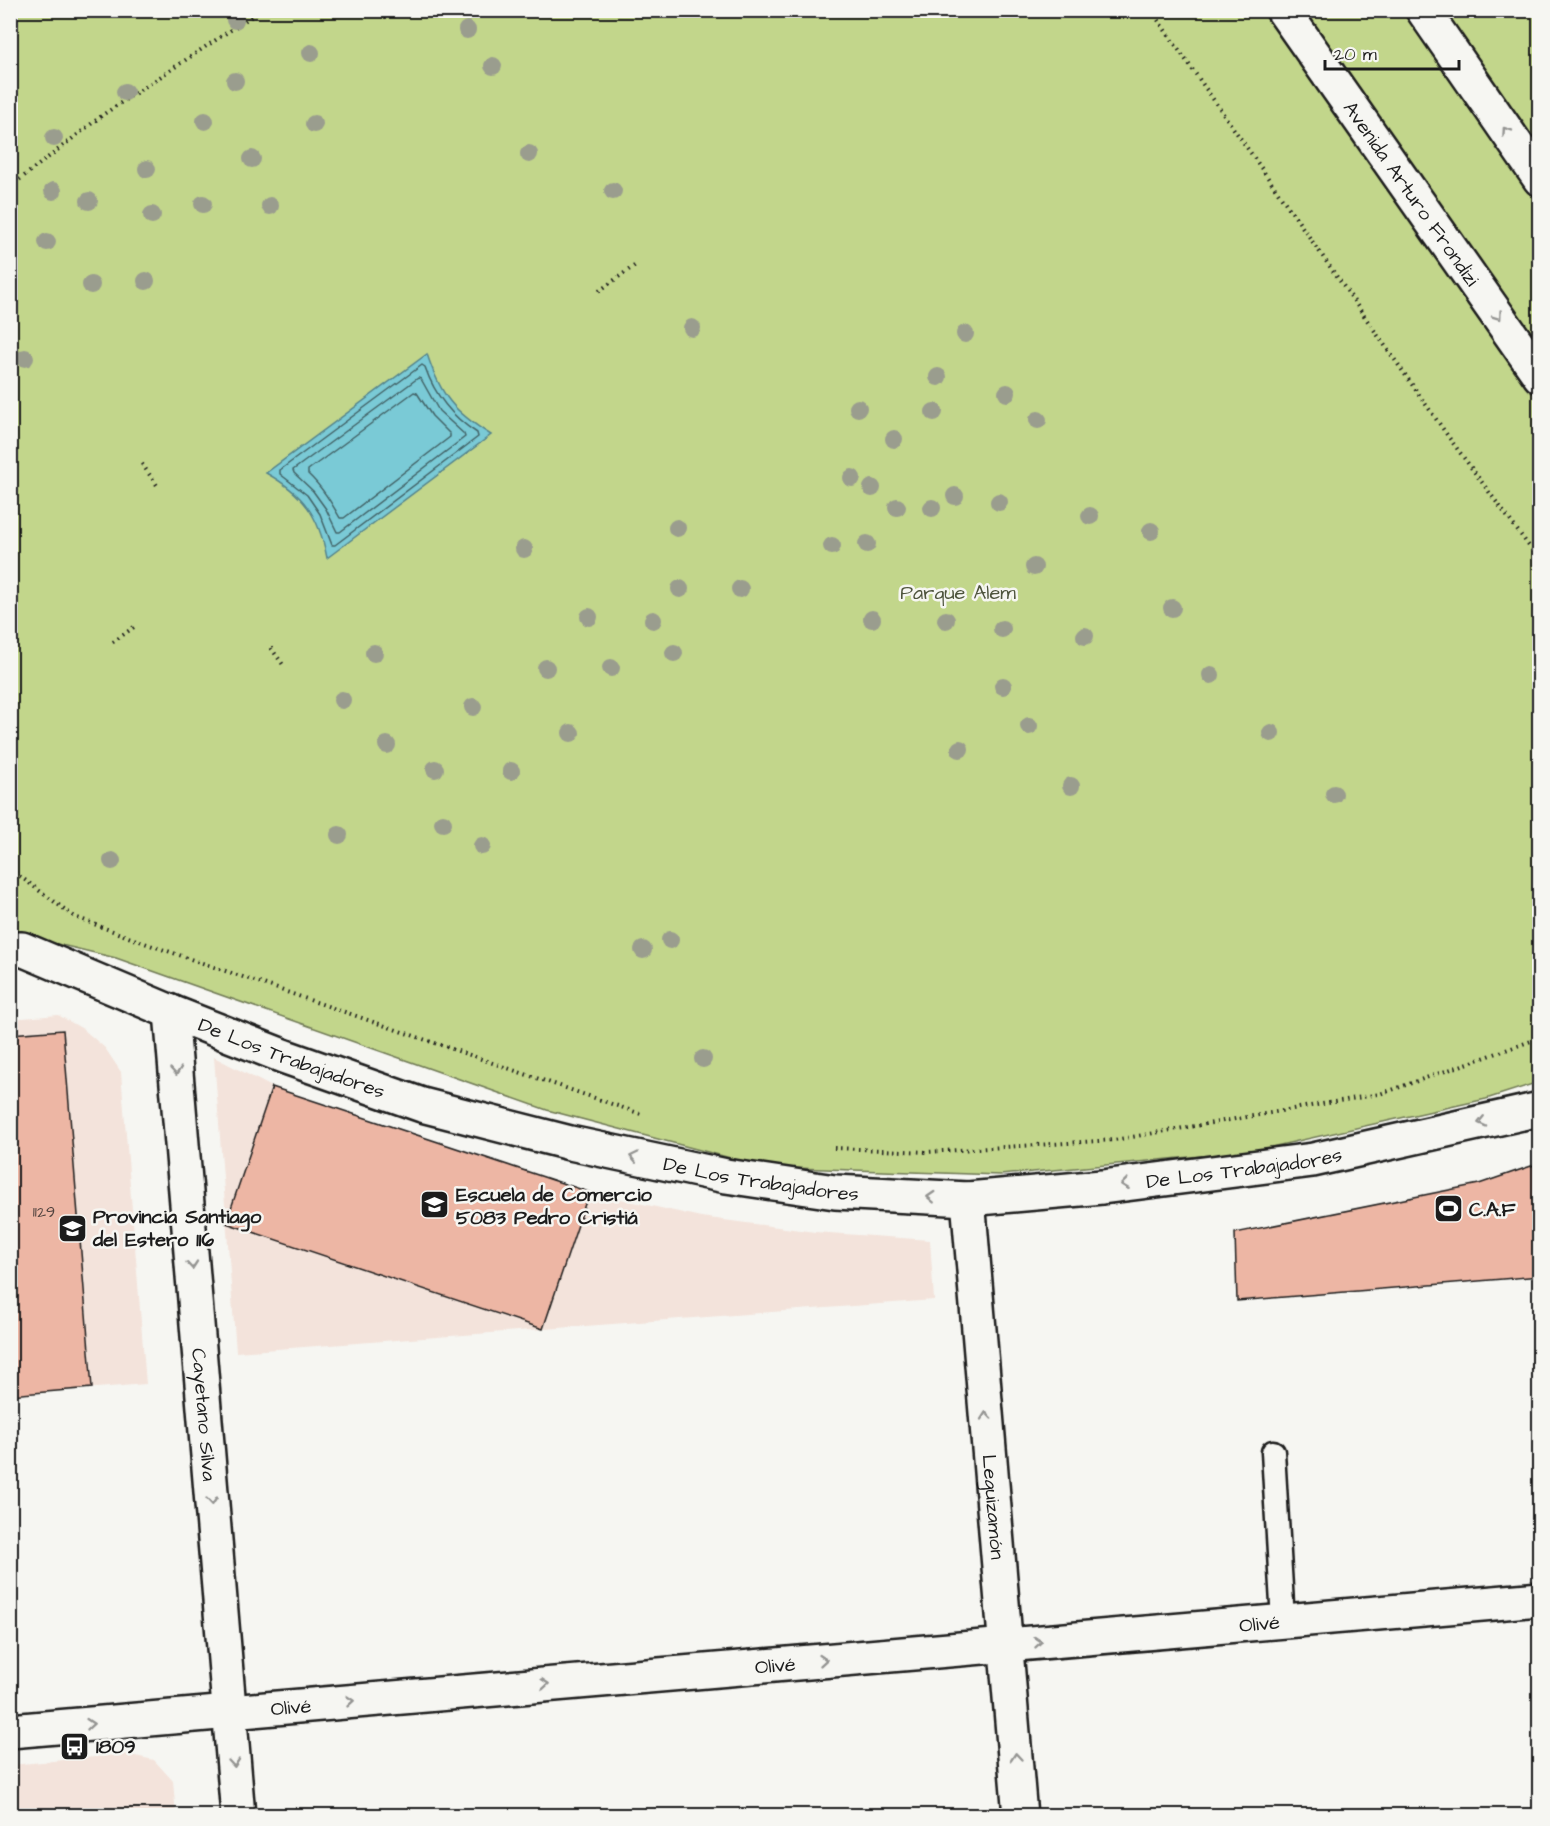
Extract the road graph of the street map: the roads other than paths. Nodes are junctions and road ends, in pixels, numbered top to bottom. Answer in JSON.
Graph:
{"nodes":[{"id":1,"x":1283,"y":10,"type":"edge"},
{"id":2,"x":1423,"y":10,"type":"edge"},
{"id":3,"x":1539,"y":179,"type":"edge"},
{"id":4,"x":1539,"y":375,"type":"edge"},
{"id":5,"x":14,"y":947,"type":"edge"},
{"id":6,"x":171,"y":1012,"type":"junction"},
{"id":7,"x":1539,"y":1109,"type":"edge"},
{"id":8,"x":968,"y":1199,"type":"junction"},
{"id":9,"x":1273,"y":1452,"type":"dead end"},
{"id":10,"x":1539,"y":1599,"type":"edge"},
{"id":11,"x":1283,"y":1621,"type":"junction"},
{"id":12,"x":1006,"y":1645,"type":"junction"},
{"id":13,"x":229,"y":1711,"type":"junction"},
{"id":14,"x":10,"y":1731,"type":"edge"},
{"id":15,"x":238,"y":1815,"type":"edge"},
{"id":16,"x":1020,"y":1815,"type":"edge"}],
"edges":[{"from":1,"to":4,"type":"street","name":"Avenida Arturo Frondizi","one_way":true},
{"from":3,"to":2,"type":"street","one_way":true},
{"from":5,"to":6,"type":"street","name":"De Los Trabajadores"},
{"from":8,"to":6,"type":"street","name":"De Los Trabajadores","one_way":true},
{"from":6,"to":13,"type":"street","name":"Cayetano Silva","one_way":true},
{"from":7,"to":8,"type":"street","name":"De Los Trabajadores","one_way":true},
{"from":12,"to":8,"type":"street","name":"Leguizamón","one_way":true},
{"from":9,"to":11,"type":"lane"},
{"from":10,"to":11,"type":"street","name":"Olivé"},
{"from":12,"to":11,"type":"street","name":"Olivé","one_way":true},
{"from":13,"to":12,"type":"street","name":"Olivé","one_way":true},
{"from":16,"to":12,"type":"street","name":"Leguizamón","one_way":true},
{"from":14,"to":13,"type":"street","name":"Olivé","one_way":true},
{"from":13,"to":15,"type":"street","name":"Cayetano Silva","one_way":true}]}
